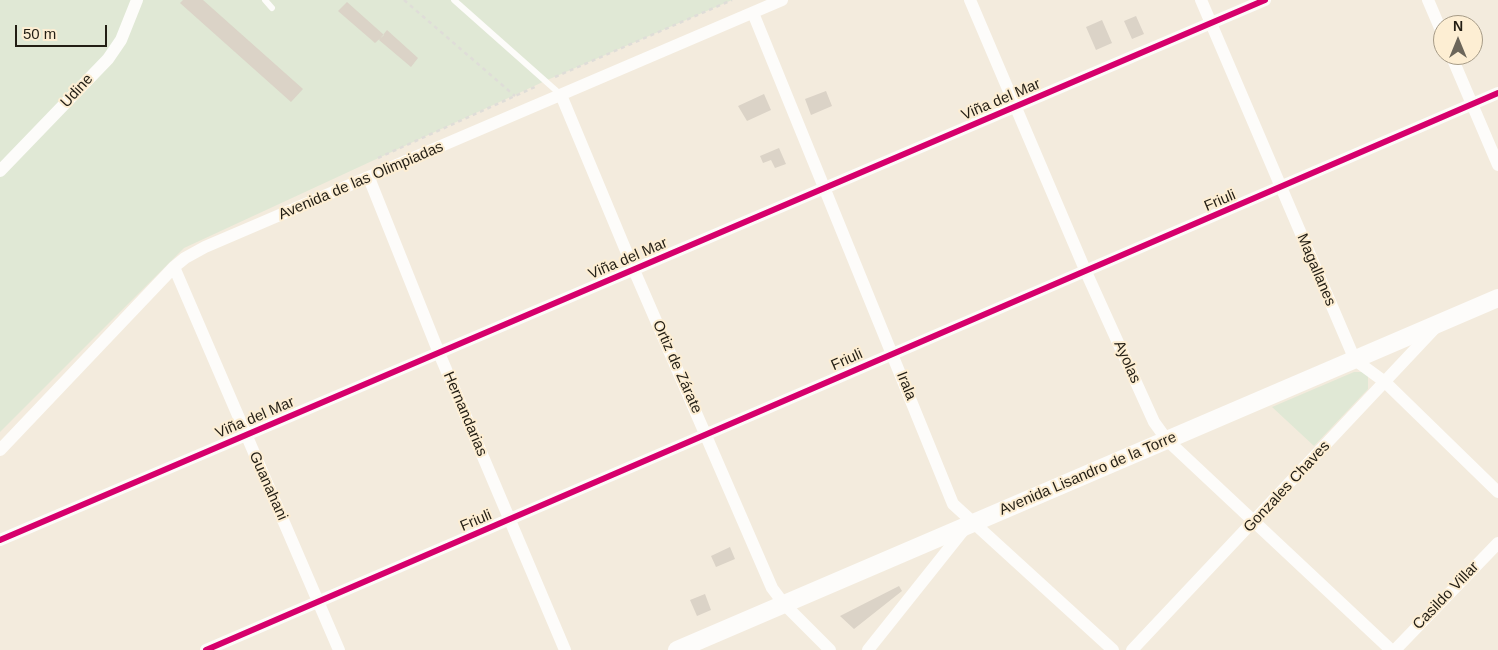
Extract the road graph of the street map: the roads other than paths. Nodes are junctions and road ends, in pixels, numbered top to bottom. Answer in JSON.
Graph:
{"nodes":[{"id":1,"x":138,"y":0,"type":"edge"},
{"id":2,"x":265,"y":0,"type":"edge"},
{"id":3,"x":454,"y":0,"type":"edge"},
{"id":4,"x":782,"y":0,"type":"edge"},
{"id":5,"x":970,"y":0,"type":"edge"},
{"id":6,"x":1201,"y":0,"type":"edge"},
{"id":7,"x":1265,"y":0,"type":"edge"},
{"id":8,"x":1428,"y":0,"type":"edge"},
{"id":9,"x":272,"y":8,"type":"dead end"},
{"id":10,"x":753,"y":13,"type":"junction"},
{"id":11,"x":1434,"y":15,"type":"edge"},
{"id":12,"x":1211,"y":24,"type":"junction"},
{"id":13,"x":1455,"y":65,"type":"edge"},
{"id":14,"x":1498,"y":93,"type":"edge"},
{"id":15,"x":561,"y":95,"type":"junction"},
{"id":16,"x":1472,"y":104,"type":"junction"},
{"id":17,"x":1015,"y":108,"type":"junction"},
{"id":18,"x":1498,"y":165,"type":"edge"},
{"id":19,"x":0,"y":172,"type":"edge"},
{"id":20,"x":369,"y":178,"type":"junction"},
{"id":21,"x":826,"y":188,"type":"junction"},
{"id":22,"x":1281,"y":188,"type":"junction"},
{"id":23,"x":174,"y":267,"type":"junction"},
{"id":24,"x":634,"y":270,"type":"junction"},
{"id":25,"x":1086,"y":272,"type":"junction"},
{"id":26,"x":1498,"y":298,"type":"edge"},
{"id":27,"x":1441,"y":323,"type":"junction"},
{"id":28,"x":439,"y":353,"type":"junction"},
{"id":29,"x":892,"y":354,"type":"junction"},
{"id":30,"x":1355,"y":360,"type":"junction"},
{"id":31,"x":1385,"y":382,"type":"junction"},
{"id":32,"x":246,"y":435,"type":"junction"},
{"id":33,"x":707,"y":435,"type":"junction"},
{"id":34,"x":1167,"y":440,"type":"junction"},
{"id":35,"x":0,"y":450,"type":"edge"},
{"id":36,"x":1498,"y":492,"type":"edge"},
{"id":37,"x":510,"y":520,"type":"junction"},
{"id":38,"x":1255,"y":521,"type":"junction"},
{"id":39,"x":970,"y":525,"type":"junction"},
{"id":40,"x":0,"y":540,"type":"edge"},
{"id":41,"x":1498,"y":543,"type":"edge"},
{"id":42,"x":319,"y":600,"type":"junction"},
{"id":43,"x":784,"y":604,"type":"junction"},
{"id":44,"x":206,"y":650,"type":"edge"},
{"id":45,"x":339,"y":650,"type":"edge"},
{"id":46,"x":565,"y":650,"type":"edge"},
{"id":47,"x":677,"y":650,"type":"edge"},
{"id":48,"x":830,"y":650,"type":"edge"},
{"id":49,"x":868,"y":650,"type":"edge"},
{"id":50,"x":1113,"y":650,"type":"edge"},
{"id":51,"x":1132,"y":650,"type":"edge"},
{"id":52,"x":1393,"y":650,"type":"edge"}],
"edges":[{"from":1,"to":19,"type":"street","name":"Udine"},
{"from":2,"to":9,"type":"lane"},
{"from":3,"to":15,"type":"lane"},
{"from":4,"to":10,"type":"street","name":"Avenida de las Olimpiadas"},
{"from":5,"to":17,"type":"street","name":"Ayolas"},
{"from":6,"to":12,"type":"street","name":"Magallanes"},
{"from":7,"to":12,"type":"street","name":"Viña del Mar"},
{"from":8,"to":11,"type":"street"},
{"from":10,"to":15,"type":"street","name":"Avenida de las Olimpiadas"},
{"from":10,"to":21,"type":"street","name":"Irala"},
{"from":12,"to":17,"type":"street","name":"Viña del Mar"},
{"from":12,"to":22,"type":"street","name":"Magallanes"},
{"from":13,"to":16,"type":"street"},
{"from":14,"to":16,"type":"street","name":"Friuli"},
{"from":15,"to":20,"type":"street","name":"Avenida de las Olimpiadas"},
{"from":15,"to":24,"type":"street","name":"Ortiz de Zárate"},
{"from":16,"to":18,"type":"street"},
{"from":16,"to":22,"type":"street","name":"Friuli"},
{"from":17,"to":21,"type":"street","name":"Viña del Mar"},
{"from":17,"to":25,"type":"street","name":"Ayolas"},
{"from":20,"to":23,"type":"street","name":"Avenida de las Olimpiadas"},
{"from":20,"to":28,"type":"street","name":"Hernandarias"},
{"from":21,"to":24,"type":"street","name":"Viña del Mar"},
{"from":21,"to":29,"type":"street","name":"Irala"},
{"from":22,"to":25,"type":"street","name":"Friuli"},
{"from":22,"to":30,"type":"street","name":"Magallanes"},
{"from":23,"to":32,"type":"street","name":"Guanahani"},
{"from":23,"to":35,"type":"street","name":"Avenida de las Olimpiadas"},
{"from":24,"to":28,"type":"street","name":"Viña del Mar"},
{"from":24,"to":33,"type":"street","name":"Ortiz de Zárate"},
{"from":25,"to":29,"type":"street","name":"Friuli"},
{"from":25,"to":34,"type":"street","name":"Ayolas"},
{"from":26,"to":27,"type":"street","name":"Avenida Lisandro de la Torre"},
{"from":27,"to":30,"type":"street","name":"Avenida Lisandro de la Torre"},
{"from":27,"to":31,"type":"street","name":"Gonzales Chaves"},
{"from":28,"to":32,"type":"street","name":"Viña del Mar"},
{"from":28,"to":37,"type":"street","name":"Hernandarias"},
{"from":29,"to":33,"type":"street","name":"Friuli"},
{"from":29,"to":39,"type":"street","name":"Irala"},
{"from":30,"to":31,"type":"street"},
{"from":30,"to":34,"type":"street","name":"Avenida Lisandro de la Torre"},
{"from":31,"to":36,"type":"street"},
{"from":31,"to":38,"type":"street","name":"Gonzales Chaves"},
{"from":32,"to":40,"type":"street","name":"Viña del Mar"},
{"from":32,"to":42,"type":"street","name":"Guanahani"},
{"from":33,"to":37,"type":"street","name":"Friuli"},
{"from":33,"to":43,"type":"street","name":"Ortiz de Zárate"},
{"from":34,"to":38,"type":"street","name":"Ayolas"},
{"from":34,"to":39,"type":"street","name":"Avenida Lisandro de la Torre"},
{"from":37,"to":42,"type":"street","name":"Friuli"},
{"from":37,"to":46,"type":"street","name":"Hernandarias"},
{"from":38,"to":51,"type":"street","name":"Gonzales Chaves"},
{"from":38,"to":52,"type":"street","name":"Ayolas"},
{"from":39,"to":43,"type":"street","name":"Avenida Lisandro de la Torre"},
{"from":39,"to":49,"type":"street"},
{"from":39,"to":50,"type":"street","name":"Irala"},
{"from":41,"to":52,"type":"street","name":"Casildo Villar"},
{"from":42,"to":44,"type":"street","name":"Friuli"},
{"from":42,"to":45,"type":"street","name":"Guanahani"},
{"from":43,"to":47,"type":"street","name":"Avenida Lisandro de la Torre"},
{"from":43,"to":48,"type":"street","name":"Ortiz de Zárate"}]}
